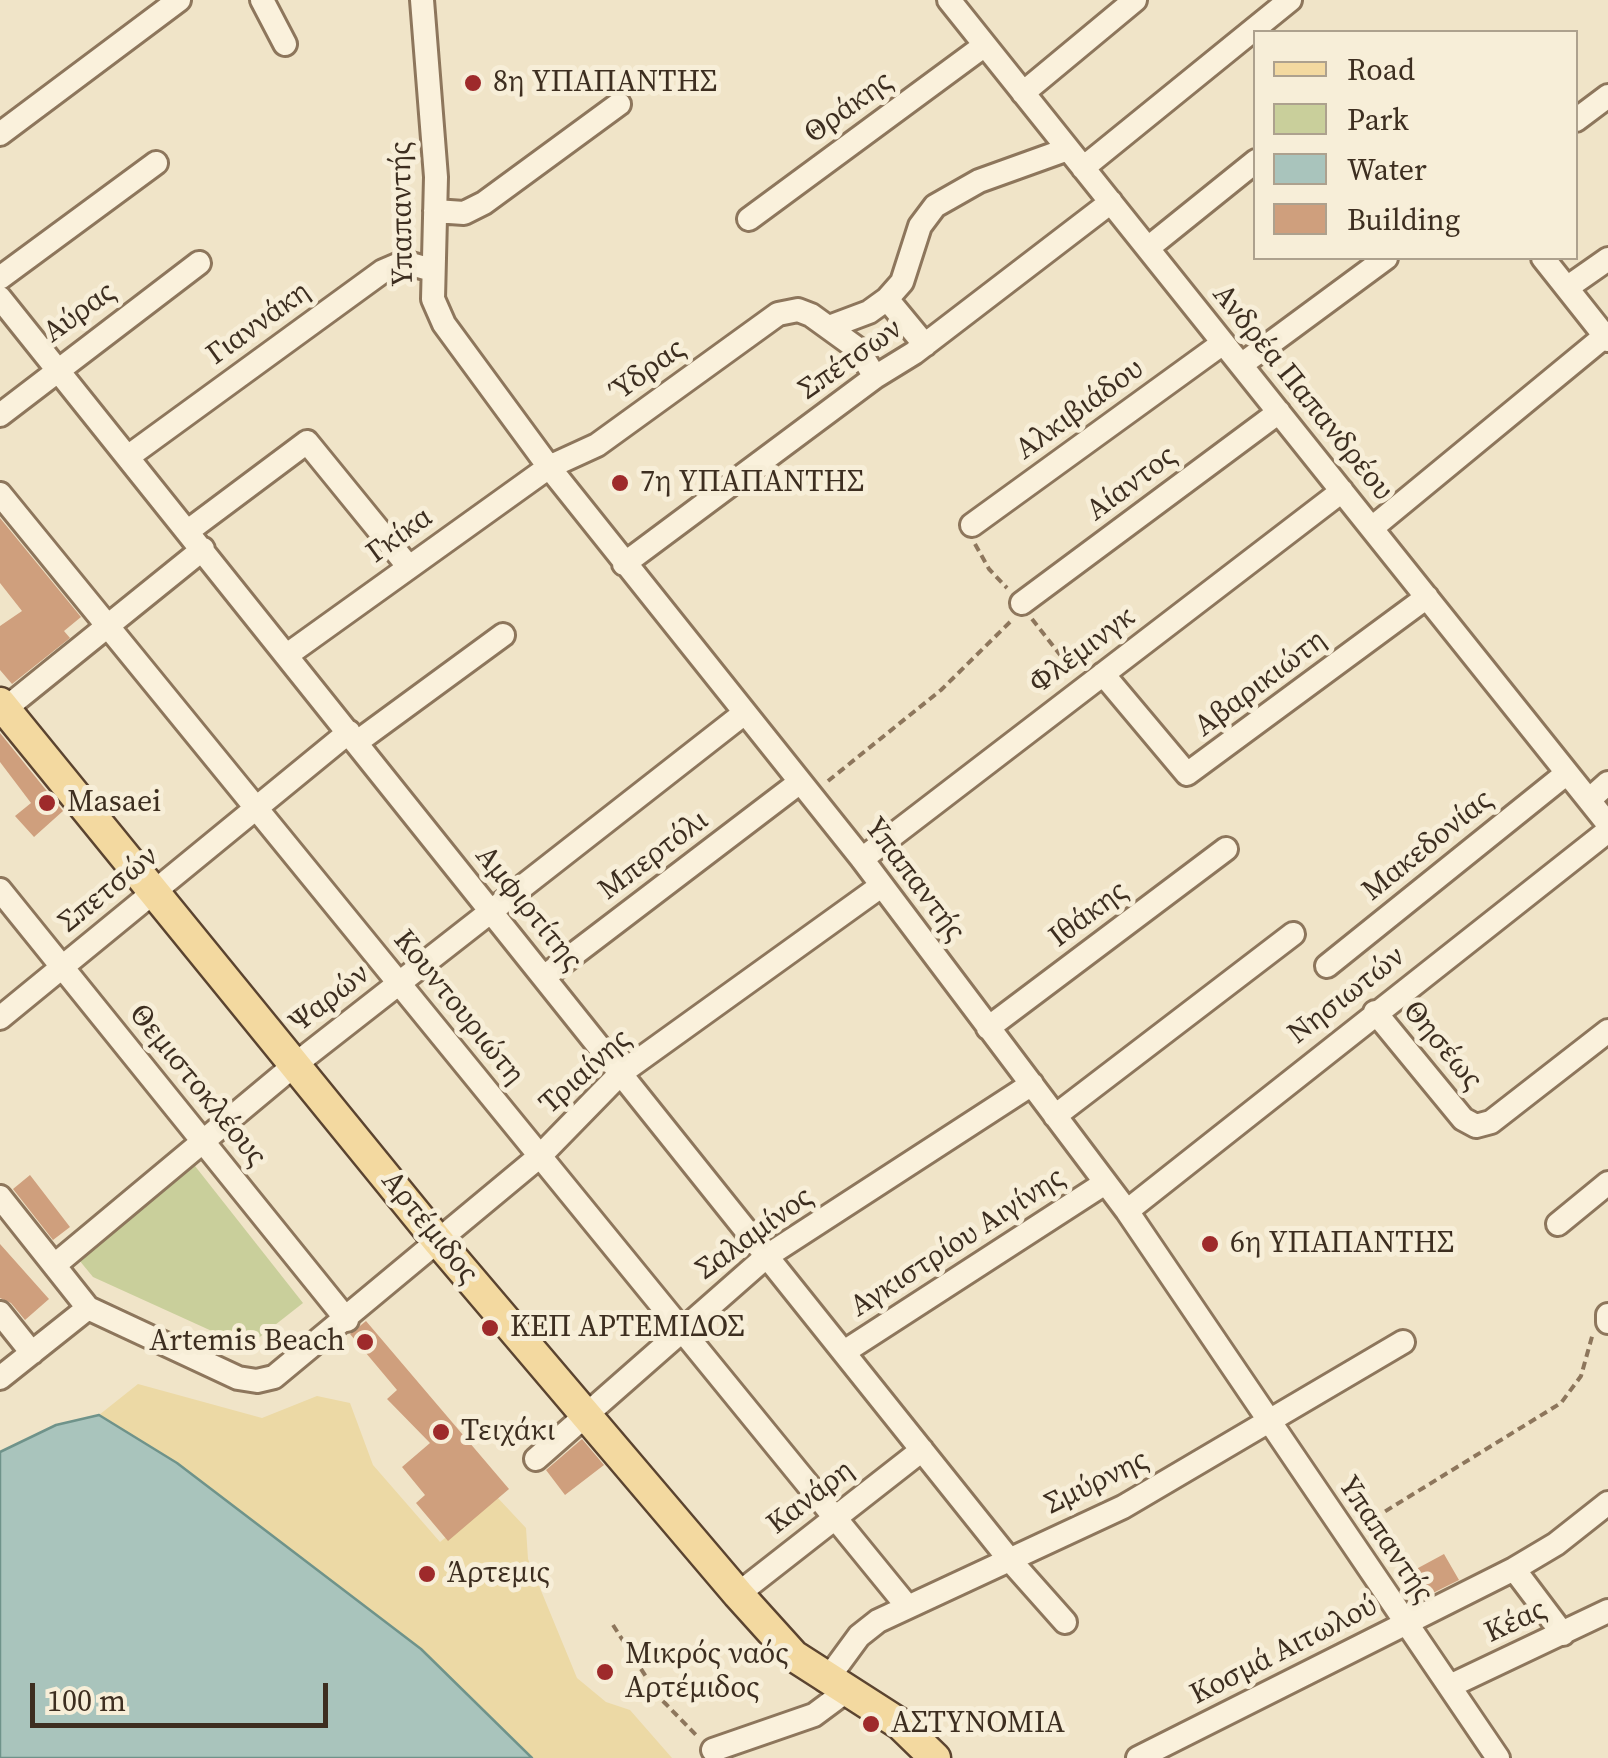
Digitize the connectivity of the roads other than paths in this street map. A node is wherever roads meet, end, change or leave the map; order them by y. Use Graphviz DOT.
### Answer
graph roads {
  1 [pos="179,0"];
  2 [pos="262,0"];
  3 [pos="422,0"];
  4 [pos="949,0"];
  5 [pos="1136,0"];
  6 [pos="1290,0"];
  7 [pos="1253,30"];
  8 [pos="1253,30"];
  9 [pos="286,44"];
  10 [pos="985,45"];
  11 [pos="1023,93"];
  12 [pos="1608,96"];
  13 [pos="620,104"];
  14 [pos="1578,118"];
  15 [pos="0,134"];
  16 [pos="1068,149"];
  17 [pos="156,162"];
  18 [pos="1253,162"];
  19 [pos="1084,168"];
  20 [pos="1111,202"];
  21 [pos="435,211"];
  22 [pos="748,219"];
  23 [pos="1148,248"];
  24 [pos="1608,259"];
  25 [pos="1383,260"];
  26 [pos="1545,260"];
  27 [pos="199,263"];
  28 [pos="432,270"];
  29 [pos="0,278"];
  30 [pos="1568,288"];
  31 [pos="0,298"];
  32 [pos="886,299"];
  33 [pos="829,327"];
  34 [pos="1606,338"];
  35 [pos="1224,343"];
  36 [pos="924,345"];
  37 [pos="1241,365"];
  38 [pos="58,367"];
  39 [pos="875,377"];
  40 [pos="1279,412"];
  41 [pos="0,415"];
  42 [pos="129,456"];
  43 [pos="548,467"];
  44 [pos="1342,491"];
  45 [pos="0,494"];
  46 [pos="972,524"];
  47 [pos="1372,528"];
  48 [pos="196,540"];
  49 [pos="624,564"];
  50 [pos="408,566"];
  51 [pos="1427,597"];
  52 [pos="1022,603"];
  53 [pos="108,626"];
  54 [pos="503,635"];
  55 [pos="287,655"];
  56 [pos="1102,674"];
  57 [pos="2,708"];
  58 [pos="742,714"];
  59 [pos="353,737"];
  60 [pos="1567,773"];
  61 [pos="1608,783"];
  62 [pos="807,790"];
  63 [pos="1588,800"];
  64 [pos="256,808"];
  65 [pos="1608,827"];
  66 [pos="1226,849"];
  67 [pos="862,859"];
  68 [pos="880,886"];
  69 [pos="0,890"];
  70 [pos="156,890"];
  71 [pos="490,910"];
  72 [pos="1294,934"];
  73 [pos="1327,966"];
  74 [pos="62,967"];
  75 [pos="544,977"];
  76 [pos="399,983"];
  77 [pos="1375,1012"];
  78 [pos="0,1018"];
  79 [pos="988,1028"];
  80 [pos="1608,1031"];
  81 [pos="297,1063"];
  82 [pos="622,1073"];
  83 [pos="1032,1084"];
  84 [pos="1055,1116"];
  85 [pos="203,1142"];
  86 [pos="540,1156"];
  87 [pos="1105,1183"];
  88 [pos="1608,1183"];
  89 [pos="0,1197"];
  90 [pos="1127,1212"];
  91 [pos="1558,1224"];
  92 [pos="438,1241"];
  93 [pos="767,1256"];
  94 [pos="56,1264"];
  95 [pos="88,1308"];
  96 [pos="0,1314"];
  97 [pos="346,1320"];
  98 [pos="680,1328"];
  99 [pos="1403,1342"];
  100 [pos="844,1352"];
  101 [pos="32,1353"];
  102 [pos="0,1378"];
  103 [pos="587,1418"];
  104 [pos="1270,1423"];
  105 [pos="922,1450"];
  106 [pos="536,1459"];
  107 [pos="1608,1503"];
  108 [pos="834,1517"];
  109 [pos="1008,1558"];
  110 [pos="1514,1569"];
  111 [pos="738,1594"];
  112 [pos="907,1606"];
  113 [pos="1608,1611"];
  114 [pos="1065,1622"];
  115 [pos="1406,1624"];
  116 [pos="1563,1634"];
  117 [pos="836,1686"];
  118 [pos="1450,1686"];
  119 [pos="714,1750"];
  120 [pos="935,1758"];
  121 [pos="1138,1758"];
  122 [pos="1498,1758"];
  1 -- 15 [label="street"];
  2 -- 9 [label="street"];
  3 -- 21 [label="street, Υπαπαντής"];
  4 -- 10 [label="street, Ανδρέα Παπανδρέου"];
  5 -- 11 [label="street"];
  6 -- 8 [label="street"];
  7 -- 19 [label="street"];
  10 -- 11 [label="street, Ανδρέα Παπανδρέου"];
  10 -- 22 [label="street, Θράκης"];
  11 -- 16 [label="street, Ανδρέα Παπανδρέου"];
  12 -- 14 [label="street"];
  13 -- 21 [label="street"];
  16 -- 19 [label="street, Ανδρέα Παπανδρέου"];
  16 -- 32 [label="street"];
  17 -- 29 [label="street"];
  18 -- 23 [label="street"];
  19 -- 20 [label="street, Ανδρέα Παπανδρέου"];
  20 -- 23 [label="street, Ανδρέα Παπανδρέου"];
  20 -- 36 [label="street, Σπέτσων"];
  21 -- 28 [label="street, Υπαπαντής"];
  23 -- 35 [label="street, Ανδρέα Παπανδρέου"];
  24 -- 30 [label="street"];
  25 -- 37 [label="street"];
  26 -- 30 [label="street"];
  27 -- 38 [label="street, Αύρας"];
  28 -- 42 [label="street, Γιαννάκη"];
  28 -- 43 [label="street, Υπαπαντής"];
  30 -- 34 [label="street"];
  31 -- 38 [label="street, Αμφιρτίτης"];
  32 -- 33 [label="street"];
  32 -- 36 [label="street"];
  33 -- 39 [label="street"];
  33 -- 43 [label="street, Ύδρας"];
  34 -- 47 [label="street"];
  35 -- 37 [label="street, Ανδρέα Παπανδρέου"];
  35 -- 46 [label="street, Αλκιβιάδου"];
  36 -- 39 [label="street, Σπέτσων"];
  37 -- 40 [label="street, Ανδρέα Παπανδρέου"];
  38 -- 41 [label="street, Αύρας"];
  38 -- 42 [label="street, Αμφιρτίτης"];
  39 -- 49 [label="street, Σπέτσων"];
  40 -- 44 [label="street, Ανδρέα Παπανδρέου"];
  40 -- 52 [label="street, Αίαντος"];
  42 -- 48 [label="street, Αμφιρτίτης"];
  43 -- 49 [label="street, Υπαπαντής"];
  43 -- 50 [label="street, Γκίκα"];
  44 -- 47 [label="street, Ανδρέα Παπανδρέου"];
  44 -- 56 [label="street, Φλέμινγκ"];
  45 -- 53 [label="street, Κουντουριώτη"];
  47 -- 51 [label="street, Ανδρέα Παπανδρέου"];
  48 -- 50 [label="street"];
  48 -- 53 [label="street"];
  48 -- 55 [label="street, Αμφιρτίτης"];
  49 -- 58 [label="street, Υπαπαντής"];
  50 -- 55 [label="street, Γκίκα"];
  51 -- 56 [label="street, Αβαρικιώτη"];
  51 -- 60 [label="street, Ανδρέα Παπανδρέου"];
  53 -- 57 [label="street"];
  53 -- 64 [label="street, Κουντουριώτη"];
  54 -- 59 [label="street, Σπετσών"];
  55 -- 59 [label="street, Αμφιρτίτης"];
  56 -- 67 [label="street, Φλέμινγκ"];
  57 -- 70 [label="main road, Αρτέμιδος"];
  58 -- 62 [label="street, Υπαπαντής"];
  58 -- 71 [label="street, Ψαρών"];
  59 -- 64 [label="street, Σπετσών"];
  59 -- 71 [label="street, Αμφιρτίτης"];
  60 -- 63 [label="street, Ανδρέα Παπανδρέου"];
  60 -- 73 [label="street, Μακεδονίας"];
  61 -- 63 [label="street"];
  62 -- 67 [label="street, Υπαπαντής"];
  62 -- 75 [label="street, Μπερτόλι"];
  63 -- 65 [label="street, Ανδρέα Παπανδρέου"];
  64 -- 70 [label="street, Σπετσών"];
  64 -- 76 [label="street, Κουντουριώτη"];
  65 -- 77 [label="street, Νησιωτών"];
  66 -- 79 [label="street, Ιθάκης"];
  67 -- 68 [label="street, Υπαπαντής"];
  68 -- 79 [label="street, Υπαπαντής"];
  68 -- 82 [label="street, Τριαίνης"];
  69 -- 74 [label="street, Θεμιστοκλέους"];
  70 -- 74 [label="street, Σπετσών"];
  70 -- 81 [label="main road, Αρτέμιδος"];
  71 -- 75 [label="street, Αμφιρτίτης"];
  71 -- 76 [label="street, Ψαρών"];
  72 -- 84 [label="street"];
  74 -- 78 [label="street, Σπετσών"];
  74 -- 85 [label="street, Θεμιστοκλέους"];
  75 -- 82 [label="street, Αμφιρτίτης"];
  76 -- 81 [label="street, Ψαρών"];
  76 -- 86 [label="street, Κουντουριώτη"];
  77 -- 80 [label="street, Θησέως"];
  77 -- 90 [label="street, Νησιωτών"];
  79 -- 83 [label="street, Υπαπαντής"];
  81 -- 85 [label="street, Ψαρών"];
  81 -- 92 [label="main road, Αρτέμιδος"];
  82 -- 86 [label="street, Τριαίνης"];
  82 -- 93 [label="street, Αμφιρτίτης"];
  83 -- 84 [label="street, Υπαπαντής"];
  83 -- 93 [label="street, Σαλαμίνος"];
  84 -- 87 [label="street, Υπαπαντής"];
  85 -- 94 [label="street, Ψαρών"];
  85 -- 97 [label="street, Θεμιστοκλέους"];
  86 -- 92 [label="street, Τριαίνης"];
  86 -- 98 [label="street, Κουντουριώτη"];
  87 -- 90 [label="street, Υπαπαντής"];
  87 -- 100 [label="street, Αγκιστρίου Αιγίνης"];
  88 -- 91 [label="street"];
  89 -- 94 [label="street"];
  90 -- 104 [label="street, Υπαπαντής"];
  92 -- 97 [label="street, Τριαίνης"];
  92 -- 103 [label="main road, Αρτέμιδος"];
  93 -- 98 [label="street, Σαλαμίνος"];
  93 -- 100 [label="street, Αμφιρτίτης"];
  94 -- 95 [label="street"];
  95 -- 97 [label="street, Τριαίνης"];
  95 -- 101 [label="street"];
  96 -- 101 [label="street"];
  98 -- 103 [label="street, Σαλαμίνος"];
  98 -- 108 [label="street, Κουντουριώτη"];
  99 -- 104 [label="street, Σμύρνης"];
  100 -- 105 [label="street, Αμφιρτίτης"];
  101 -- 102 [label="street"];
  103 -- 106 [label="street, Σαλαμίνος"];
  103 -- 111 [label="main road, Αρτέμιδος"];
  104 -- 109 [label="street, Σμύρνης"];
  104 -- 115 [label="street, Υπαπαντής"];
  105 -- 108 [label="street, Κανάρη"];
  105 -- 109 [label="street, Αμφιρτίτης"];
  107 -- 110 [label="street, Κοσμά Αιτωλού"];
  108 -- 111 [label="street, Κανάρη"];
  108 -- 112 [label="street, Κουντουριώτη"];
  109 -- 112 [label="street, Σμύρνης"];
  109 -- 114 [label="street, Αμφιρτίτης"];
  110 -- 115 [label="street, Κοσμά Αιτωλού"];
  110 -- 116 [label="street"];
  111 -- 117 [label="main road, Αρτέμιδος"];
  112 -- 117 [label="street, Σμύρνης"];
  113 -- 116 [label="street, Κέας"];
  115 -- 118 [label="street, Υπαπαντής"];
  115 -- 121 [label="street, Κοσμά Αιτωλού"];
  116 -- 118 [label="street, Κέας"];
  117 -- 119 [label="street"];
  117 -- 120 [label="main road, Αρτέμιδος"];
  118 -- 122 [label="street, Υπαπαντής"];
}
